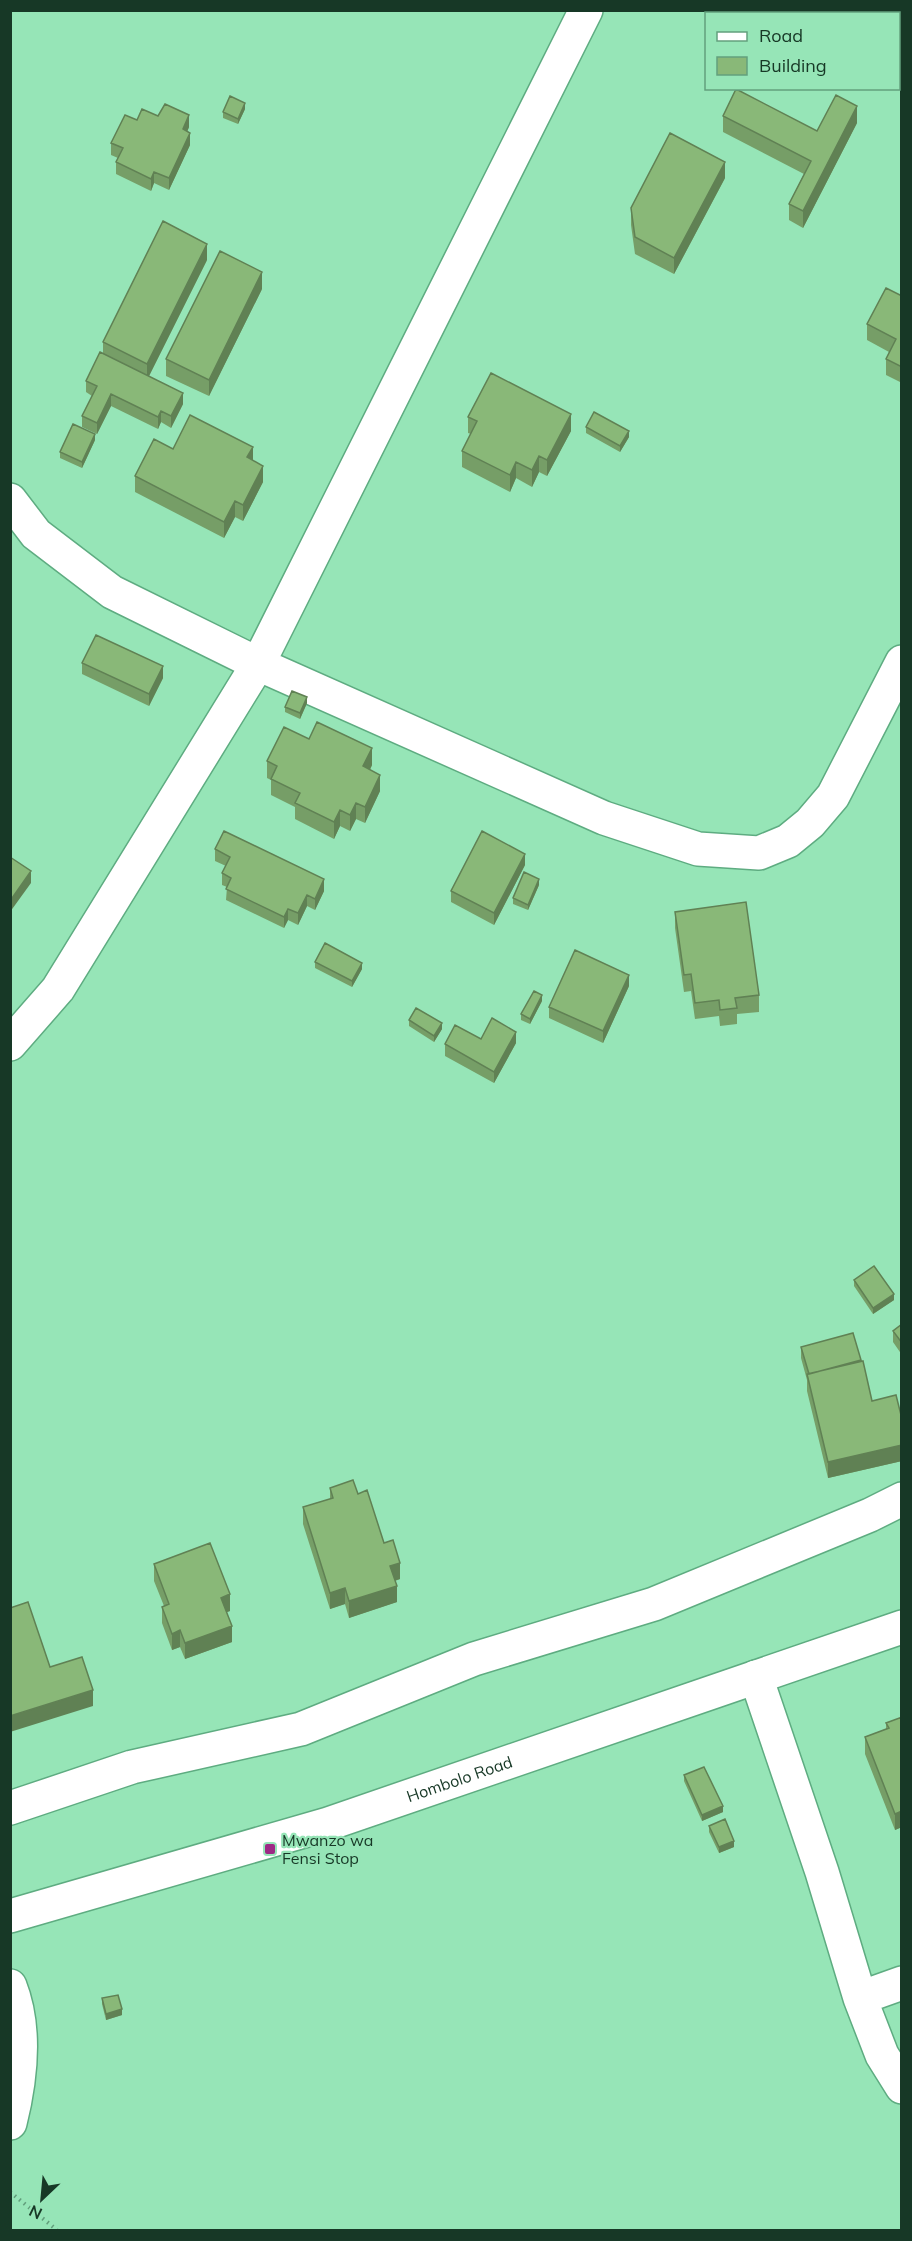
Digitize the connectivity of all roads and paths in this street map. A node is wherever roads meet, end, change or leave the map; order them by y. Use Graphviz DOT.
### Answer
graph roads {
  1 [pos="586,10"];
  2 [pos="10,500"];
  3 [pos="902,662"];
  4 [pos="258,664"];
  5 [pos="10,1044"];
  6 [pos="902,1499"];
  7 [pos="902,1627"];
  8 [pos="756,1677"];
  9 [pos="10,1808"];
  10 [pos="10,1916"];
  11 [pos="902,1983"];
  12 [pos="10,1986"];
  13 [pos="860,1998"];
  14 [pos="902,2087"];
  15 [pos="10,2123"];
  16 [pos="10,2192"];
  17 [pos="57,2230"];
  1 -- 4 [label="street"];
  2 -- 4 [label="street"];
  3 -- 4 [label="street"];
  4 -- 5 [label="street"];
  6 -- 9 [label="street"];
  7 -- 8 [label="street, Hombolo Road"];
  8 -- 10 [label="street, Hombolo Road"];
  8 -- 13 [label="street"];
  11 -- 13 [label="street"];
  12 -- 15 [label="street"];
  13 -- 14 [label="street"];
  16 -- 17 [label="path"];
}
